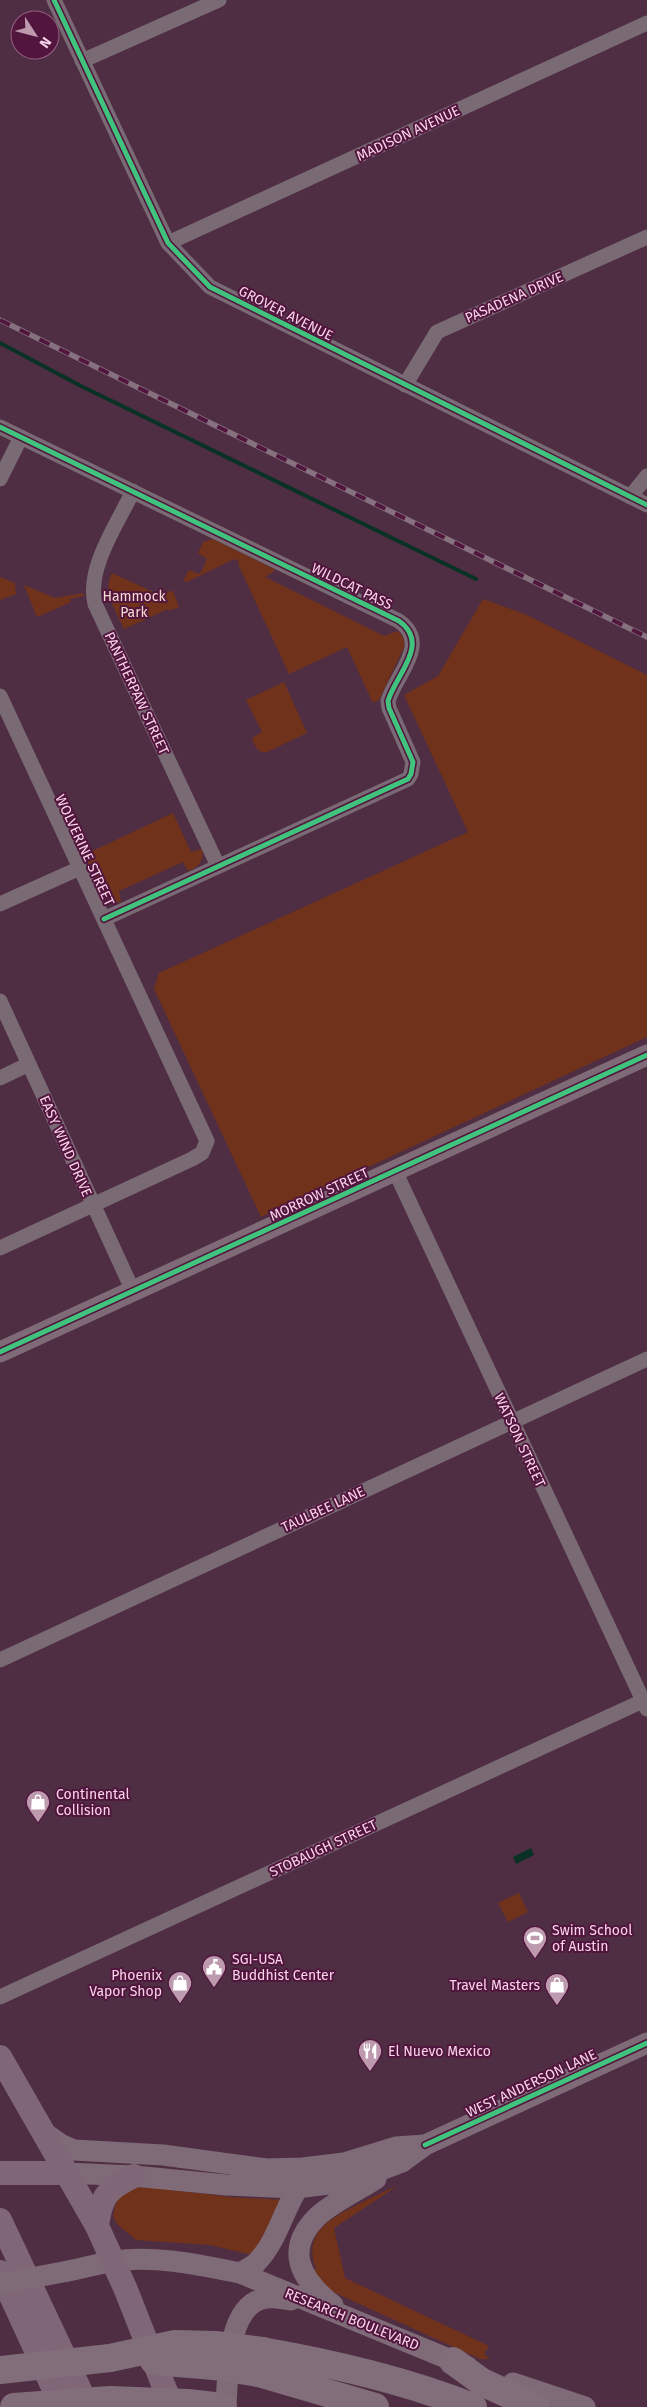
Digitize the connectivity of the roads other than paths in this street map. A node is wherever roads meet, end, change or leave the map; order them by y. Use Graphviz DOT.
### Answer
graph roads {
  1 [pos="54,0"];
  2 [pos="219,0"];
  3 [pos="647,24"];
  4 [pos="82,61"];
  5 [pos="647,237"];
  6 [pos="168,243"];
  7 [pos="405,385"];
  8 [pos="0,427"];
  9 [pos="21,437"];
  10 [pos="647,476"];
  11 [pos="0,479"];
  12 [pos="133,491"];
  13 [pos="630,497"];
  14 [pos="647,505"];
  15 [pos="0,696"];
  16 [pos="218,866"];
  17 [pos="80,868"];
  18 [pos="0,904"];
  19 [pos="104,919"];
  20 [pos="0,1001"];
  21 [pos="647,1055"];
  22 [pos="29,1064"];
  23 [pos="0,1078"];
  24 [pos="395,1171"];
  25 [pos="93,1205"];
  26 [pos="0,1248"];
  27 [pos="133,1291"];
  28 [pos="0,1352"];
  29 [pos="647,1359"];
  30 [pos="512,1422"];
  31 [pos="0,1660"];
  32 [pos="646,1703"];
  33 [pos="0,1997"];
  34 [pos="647,2043"];
  35 [pos="0,2056"];
  36 [pos="41,2131"];
  37 [pos="425,2145"];
  38 [pos="402,2162"];
  39 [pos="324,2166"];
  40 [pos="0,2173"];
  41 [pos="28,2173"];
  42 [pos="66,2173"];
  43 [pos="134,2176"];
  44 [pos="296,2188"];
  45 [pos="0,2220"];
  46 [pos="97,2226"];
  47 [pos="114,2261"];
  48 [pos="0,2272"];
  49 [pos="240,2273"];
  50 [pos="0,2284"];
  51 [pos="311,2302"];
  52 [pos="349,2318"];
  53 [pos="453,2361"];
  54 [pos="261,2362"];
  55 [pos="0,2370"];
  56 [pos="99,2404"];
  57 [pos="14,2407"];
  58 [pos="62,2407"];
  59 [pos="137,2407"];
  60 [pos="172,2407"];
  61 [pos="224,2407"];
  62 [pos="375,2407"];
  63 [pos="473,2407"];
  64 [pos="536,2407"];
  65 [pos="584,2407"];
  1 -- 4 [label="street, GROVER AVENUE"];
  2 -- 4 [label="street"];
  3 -- 6 [label="street, MADISON AVENUE"];
  4 -- 6 [label="street, GROVER AVENUE"];
  5 -- 7 [label="street, PASADENA DRIVE"];
  6 -- 7 [label="street, GROVER AVENUE"];
  7 -- 13 [label="street, GROVER AVENUE"];
  8 -- 9 [label="street, WILDCAT PASS"];
  9 -- 11 [label="street"];
  9 -- 12 [label="street, WILDCAT PASS"];
  10 -- 13 [label="street"];
  12 -- 16 [label="street, PANTHERPAW STREET"];
  12 -- 16 [label="street, WILDCAT PASS"];
  13 -- 14 [label="street, GROVER AVENUE"];
  15 -- 17 [label="street, WOLVERINE STREET"];
  16 -- 19 [label="street, WILDCAT PASS"];
  17 -- 18 [label="street"];
  17 -- 19 [label="street, WOLVERINE STREET"];
  19 -- 25 [label="street, WOLVERINE STREET"];
  20 -- 22 [label="street, EASY WIND DRIVE"];
  21 -- 24 [label="main road, MORROW STREET"];
  22 -- 23 [label="street"];
  22 -- 25 [label="street, EASY WIND DRIVE"];
  24 -- 27 [label="main road, MORROW STREET"];
  24 -- 30 [label="street, WATSON STREET"];
  25 -- 26 [label="street"];
  25 -- 27 [label="street, EASY WIND DRIVE"];
  27 -- 28 [label="main road, MORROW STREET"];
  29 -- 30 [label="street, TAULBEE LANE"];
  30 -- 31 [label="street, TAULBEE LANE"];
  30 -- 32 [label="street, WATSON STREET"];
  32 -- 33 [label="street, STOBAUGH STREET"];
  34 -- 37 [label="main road, WEST ANDERSON LANE"];
  35 -- 36 [label="main road"];
  36 -- 39 [label="main road, WEST ANDERSON LANE"];
  36 -- 41 [label="main road"];
  36 -- 42 [label="main road"];
  37 -- 38 [label="main road, WEST ANDERSON LANE"];
  37 -- 39 [label="main road, WEST ANDERSON LANE"];
  38 -- 44 [label="main road, WEST ANDERSON LANE"];
  38 -- 52 [label="main road"];
  39 -- 44 [label="main road"];
  40 -- 41 [label="main road"];
  41 -- 42 [label="main road"];
  42 -- 43 [label="main road, WEST ANDERSON LANE"];
  42 -- 46 [label="main road"];
  43 -- 44 [label="main road, WEST ANDERSON LANE"];
  43 -- 46 [label="main road"];
  44 -- 49 [label="main road"];
  45 -- 56 [label="main road"];
  46 -- 47 [label="main road"];
  47 -- 49 [label="main road, RESEARCH BOULEVARD"];
  47 -- 50 [label="main road, bridge"];
  47 -- 60 [label="main road"];
  48 -- 58 [label="main road"];
  49 -- 51 [label="main road, RESEARCH BOULEVARD"];
  51 -- 52 [label="main road, RESEARCH BOULEVARD"];
  51 -- 61 [label="main road"];
  52 -- 53 [label="main road, RESEARCH BOULEVARD"];
  53 -- 64 [label="highway"];
  53 -- 65 [label="main road, RESEARCH BOULEVARD"];
  54 -- 55 [label="highway, bridge"];
  54 -- 62 [label="highway"];
  54 -- 63 [label="highway"];
  56 -- 57 [label="highway, bridge"];
  56 -- 59 [label="highway, bridge"];
  56 -- 61 [label="highway, bridge"];
}
